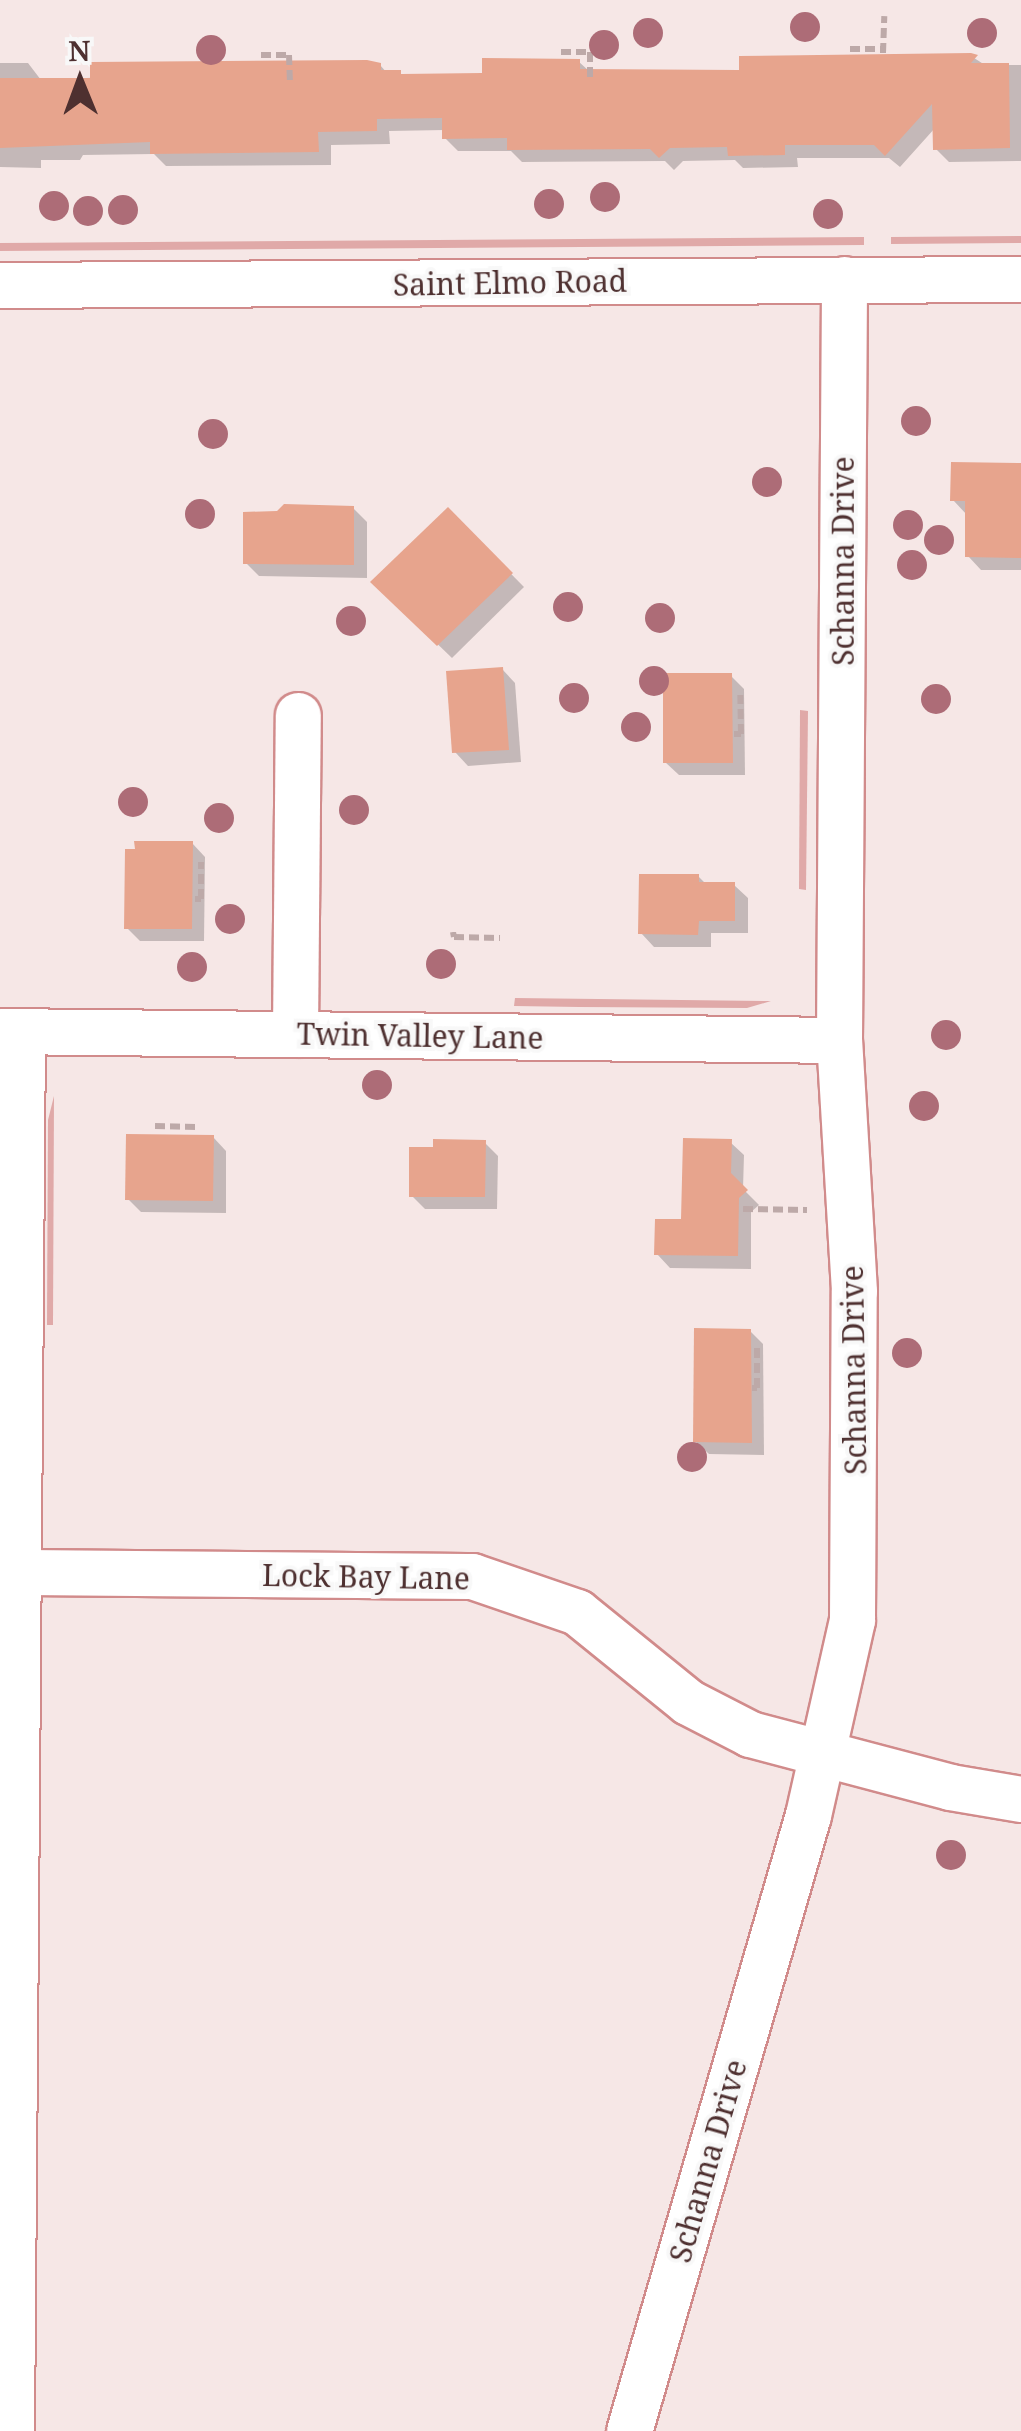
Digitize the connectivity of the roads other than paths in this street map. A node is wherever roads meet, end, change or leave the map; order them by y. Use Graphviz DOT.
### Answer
graph roads {
  1 [pos="844,279"];
  2 [pos="1021,279"];
  3 [pos="0,285"];
  4 [pos="298,715"];
  5 [pos="11,1031"];
  6 [pos="294,1034"];
  7 [pos="839,1040"];
  8 [pos="19,1572"];
  9 [pos="822,1754"];
  10 [pos="1021,1799"];
  11 [pos="11,2431"];
  12 [pos="630,2431"];
  1 -- 2 [label="street, Saint Elmo Road"];
  1 -- 3 [label="street, Saint Elmo Road"];
  1 -- 7 [label="street, Schanna Drive"];
  4 -- 6 [label="street"];
  5 -- 6 [label="street, Twin Valley Lane"];
  5 -- 8 [label="street"];
  6 -- 7 [label="street, Twin Valley Lane"];
  7 -- 9 [label="street, Schanna Drive"];
  8 -- 9 [label="street, Lock Bay Lane"];
  8 -- 11 [label="street"];
  9 -- 10 [label="street, Lock Bay Lane"];
  9 -- 12 [label="street, Schanna Drive"];
}
